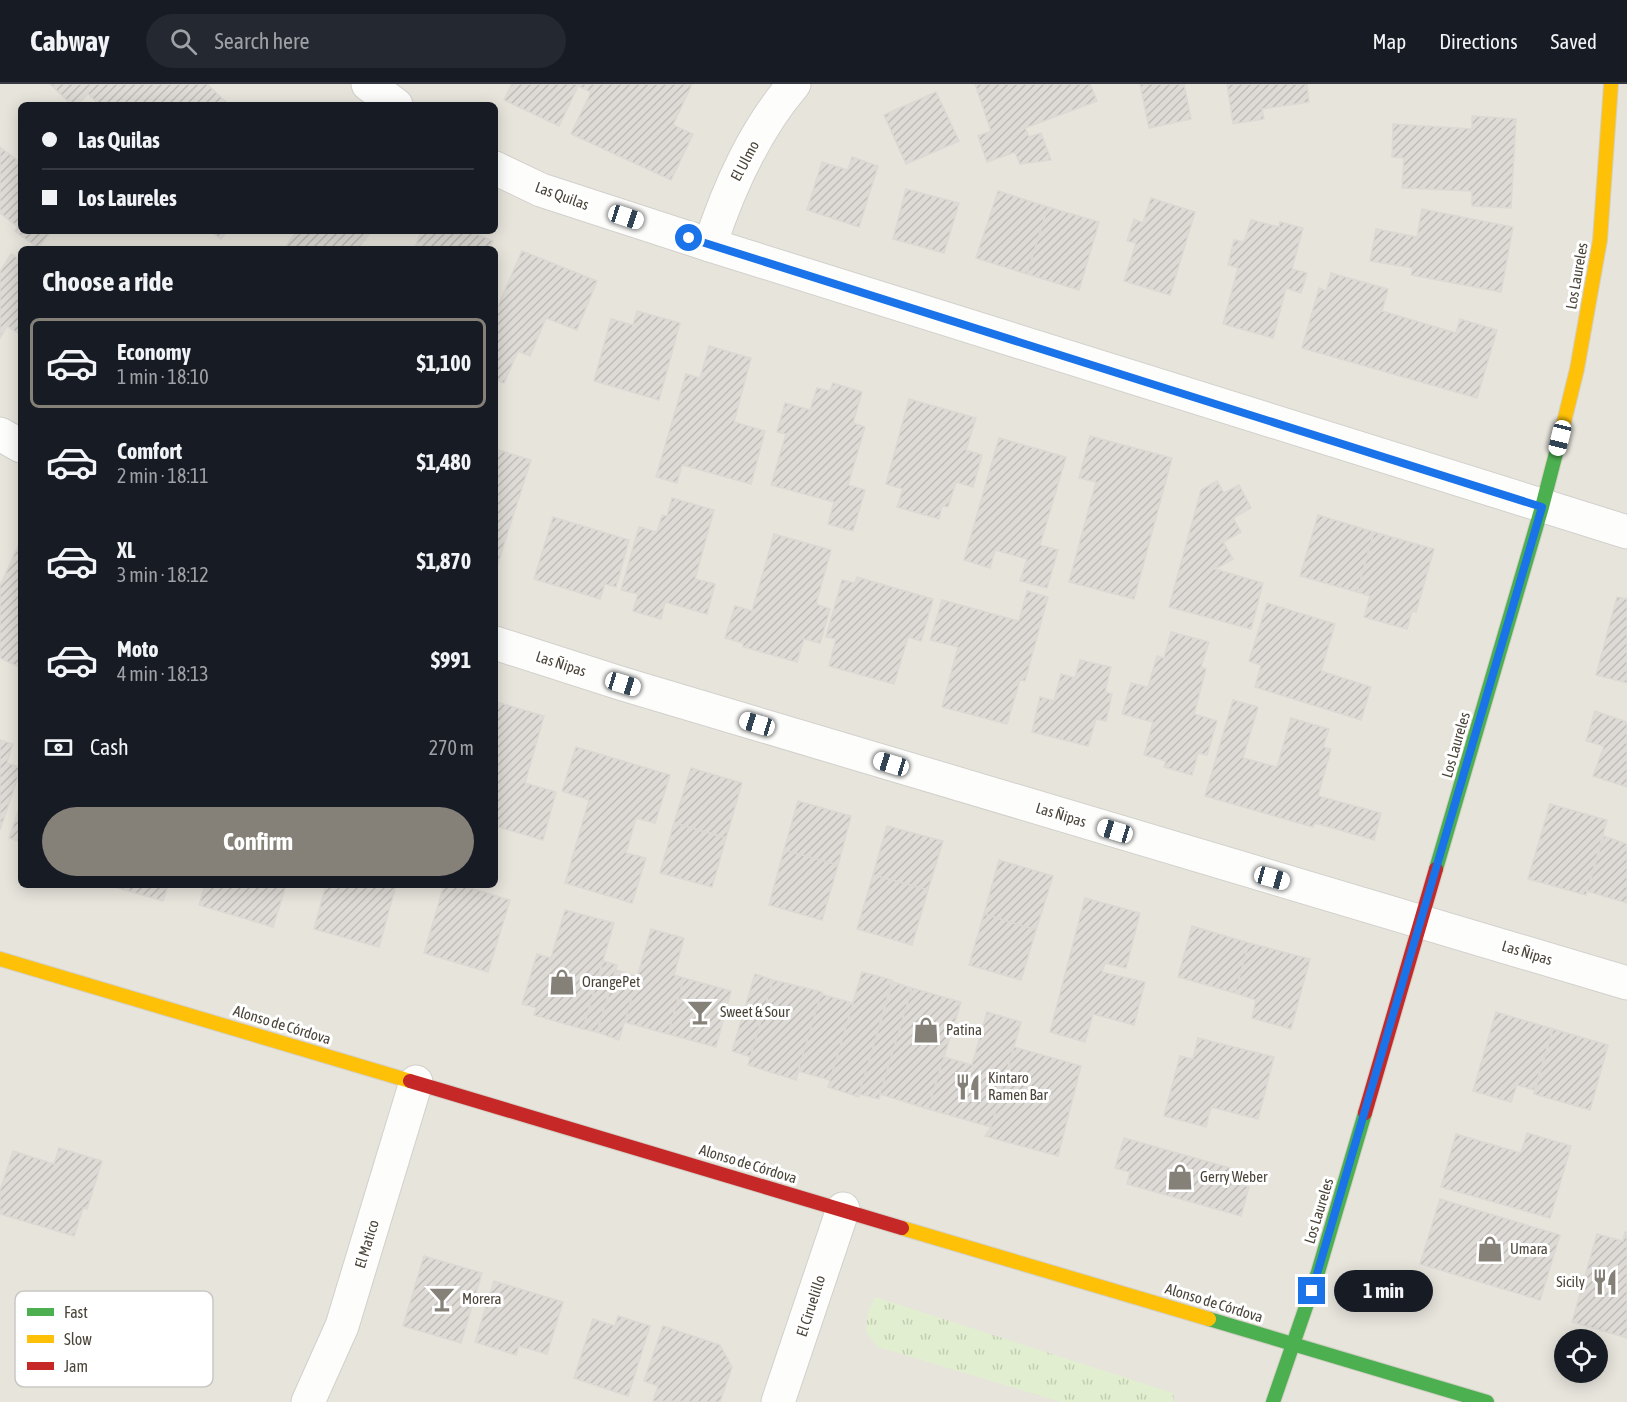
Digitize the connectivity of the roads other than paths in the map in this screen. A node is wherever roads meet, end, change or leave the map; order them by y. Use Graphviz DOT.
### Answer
graph roads {
  1 [pos="368,84"];
  2 [pos="794,84"];
  3 [pos="1611,84"];
  4 [pos="392,102"];
  5 [pos="498,169"];
  6 [pos="710,245"];
  7 [pos="0,434"];
  8 [pos="18,444"];
  9 [pos="1542,507"];
  10 [pos="1627,532"];
  11 [pos="498,644"];
  12 [pos="1422,920"];
  13 [pos="0,959"];
  14 [pos="1627,984"];
  15 [pos="416,1082"];
  16 [pos="843,1209"];
  17 [pos="1294,1344"];
  18 [pos="308,1402"];
  19 [pos="778,1402"];
  20 [pos="1273,1402"];
  21 [pos="1487,1402"];
  1 -- 4 [label="street"];
  2 -- 6 [label="street, El Ulmo"];
  3 -- 9 [label="main road, Los Laureles"];
  5 -- 6 [label="street, Las Quilas"];
  6 -- 9 [label="street, Las Quilas"];
  7 -- 8 [label="street"];
  9 -- 10 [label="street, Las Quilas"];
  9 -- 12 [label="main road, Los Laureles"];
  11 -- 12 [label="street, Las Ñipas"];
  12 -- 14 [label="street, Las Ñipas"];
  12 -- 17 [label="main road, Los Laureles"];
  13 -- 15 [label="main road, Alonso de Córdova"];
  15 -- 16 [label="main road, Alonso de Córdova"];
  15 -- 18 [label="street, El Matico"];
  16 -- 17 [label="main road, Alonso de Córdova"];
  16 -- 19 [label="street, El Ciruelillo"];
  17 -- 20 [label="main road, Los Laureles"];
  17 -- 21 [label="main road, Alonso de Córdova"];
}
